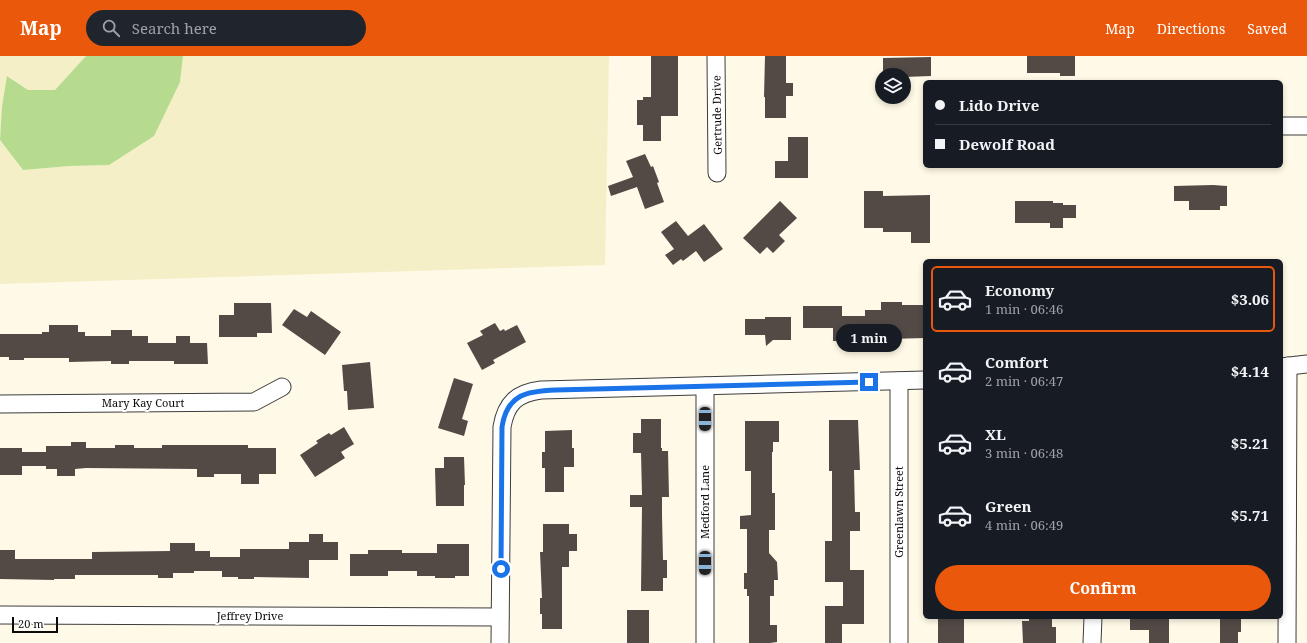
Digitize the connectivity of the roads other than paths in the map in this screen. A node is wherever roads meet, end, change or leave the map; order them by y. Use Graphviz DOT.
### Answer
graph roads {
  1 [pos="716,56"];
  2 [pos="1283,126"];
  3 [pos="1307,126"];
  4 [pos="717,173"];
  5 [pos="1307,364"];
  6 [pos="1285,366"];
  7 [pos="923,380"];
  8 [pos="899,381"];
  9 [pos="705,386"];
  10 [pos="282,387"];
  11 [pos="0,404"];
  12 [pos="0,616"];
  13 [pos="500,617"];
  14 [pos="1092,619"];
  15 [pos="500,643"];
  16 [pos="705,643"];
  17 [pos="899,643"];
  18 [pos="1092,643"];
  19 [pos="1287,643"];
  1 -- 4 [label="street, Gertrude Drive"];
  2 -- 3 [label="street"];
  5 -- 6 [label="street"];
  6 -- 19 [label="street"];
  7 -- 8 [label="street"];
  8 -- 9 [label="street"];
  8 -- 17 [label="street, Greenlawn Street"];
  9 -- 13 [label="street"];
  9 -- 16 [label="street, Medford Lane"];
  10 -- 11 [label="street, Mary Kay Court"];
  12 -- 13 [label="street, Jeffrey Drive"];
  13 -- 15 [label="street"];
  14 -- 18 [label="street"];
}
